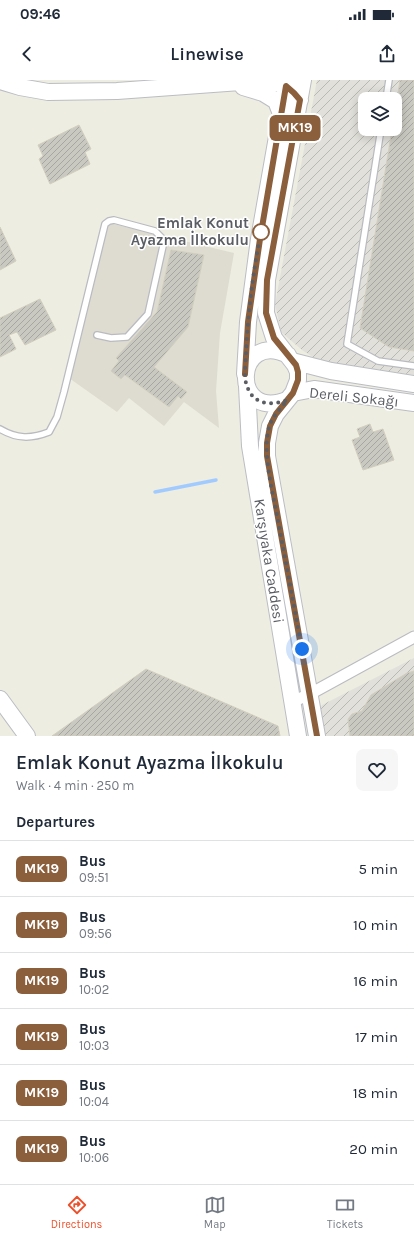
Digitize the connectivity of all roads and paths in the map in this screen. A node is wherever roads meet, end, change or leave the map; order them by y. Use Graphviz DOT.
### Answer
graph roads {
  1 [pos="0,80"];
  2 [pos="303,80"];
  3 [pos="389,80"];
  4 [pos="287,83"];
  5 [pos="228,84"];
  6 [pos="387,92"];
  7 [pos="300,100"];
  8 [pos="281,114"];
  9 [pos="380,136"];
  10 [pos="97,335"];
  11 [pos="290,358"];
  12 [pos="414,366"];
  13 [pos="246,380"];
  14 [pos="414,384"];
  15 [pos="290,396"];
  16 [pos="414,404"];
  17 [pos="0,429"];
  18 [pos="414,637"];
  19 [pos="310,694"];
  20 [pos="0,699"];
  21 [pos="292,702"];
  22 [pos="27,736"];
  23 [pos="298,736"];
  24 [pos="317,736"];
  1 -- 5 [label="main road"];
  2 -- 7 [label="main road"];
  3 -- 6 [label="lane"];
  4 -- 5 [label="main road"];
  4 -- 7 [label="main road"];
  4 -- 8 [label="main road, Karşıyaka Caddesi"];
  5 -- 8 [label="main road"];
  7 -- 11 [label="main road"];
  8 -- 13 [label="main road, Karşıyaka Caddesi"];
  9 -- 12 [label="lane"];
  10 -- 17 [label="lane"];
  11 -- 13 [label="main road"];
  11 -- 14 [label="main road"];
  11 -- 15 [label="main road"];
  13 -- 15 [label="main road"];
  13 -- 21 [label="main road, Karşıyaka Caddesi"];
  15 -- 16 [label="main road, Dereli Sokağı"];
  15 -- 19 [label="main road, Karşıyaka Caddesi"];
  18 -- 19 [label="street"];
  19 -- 21 [label="street"];
  19 -- 24 [label="main road, Karşıyaka Caddesi"];
  20 -- 22 [label="main road"];
  21 -- 23 [label="main road, Karşıyaka Caddesi"];
}
